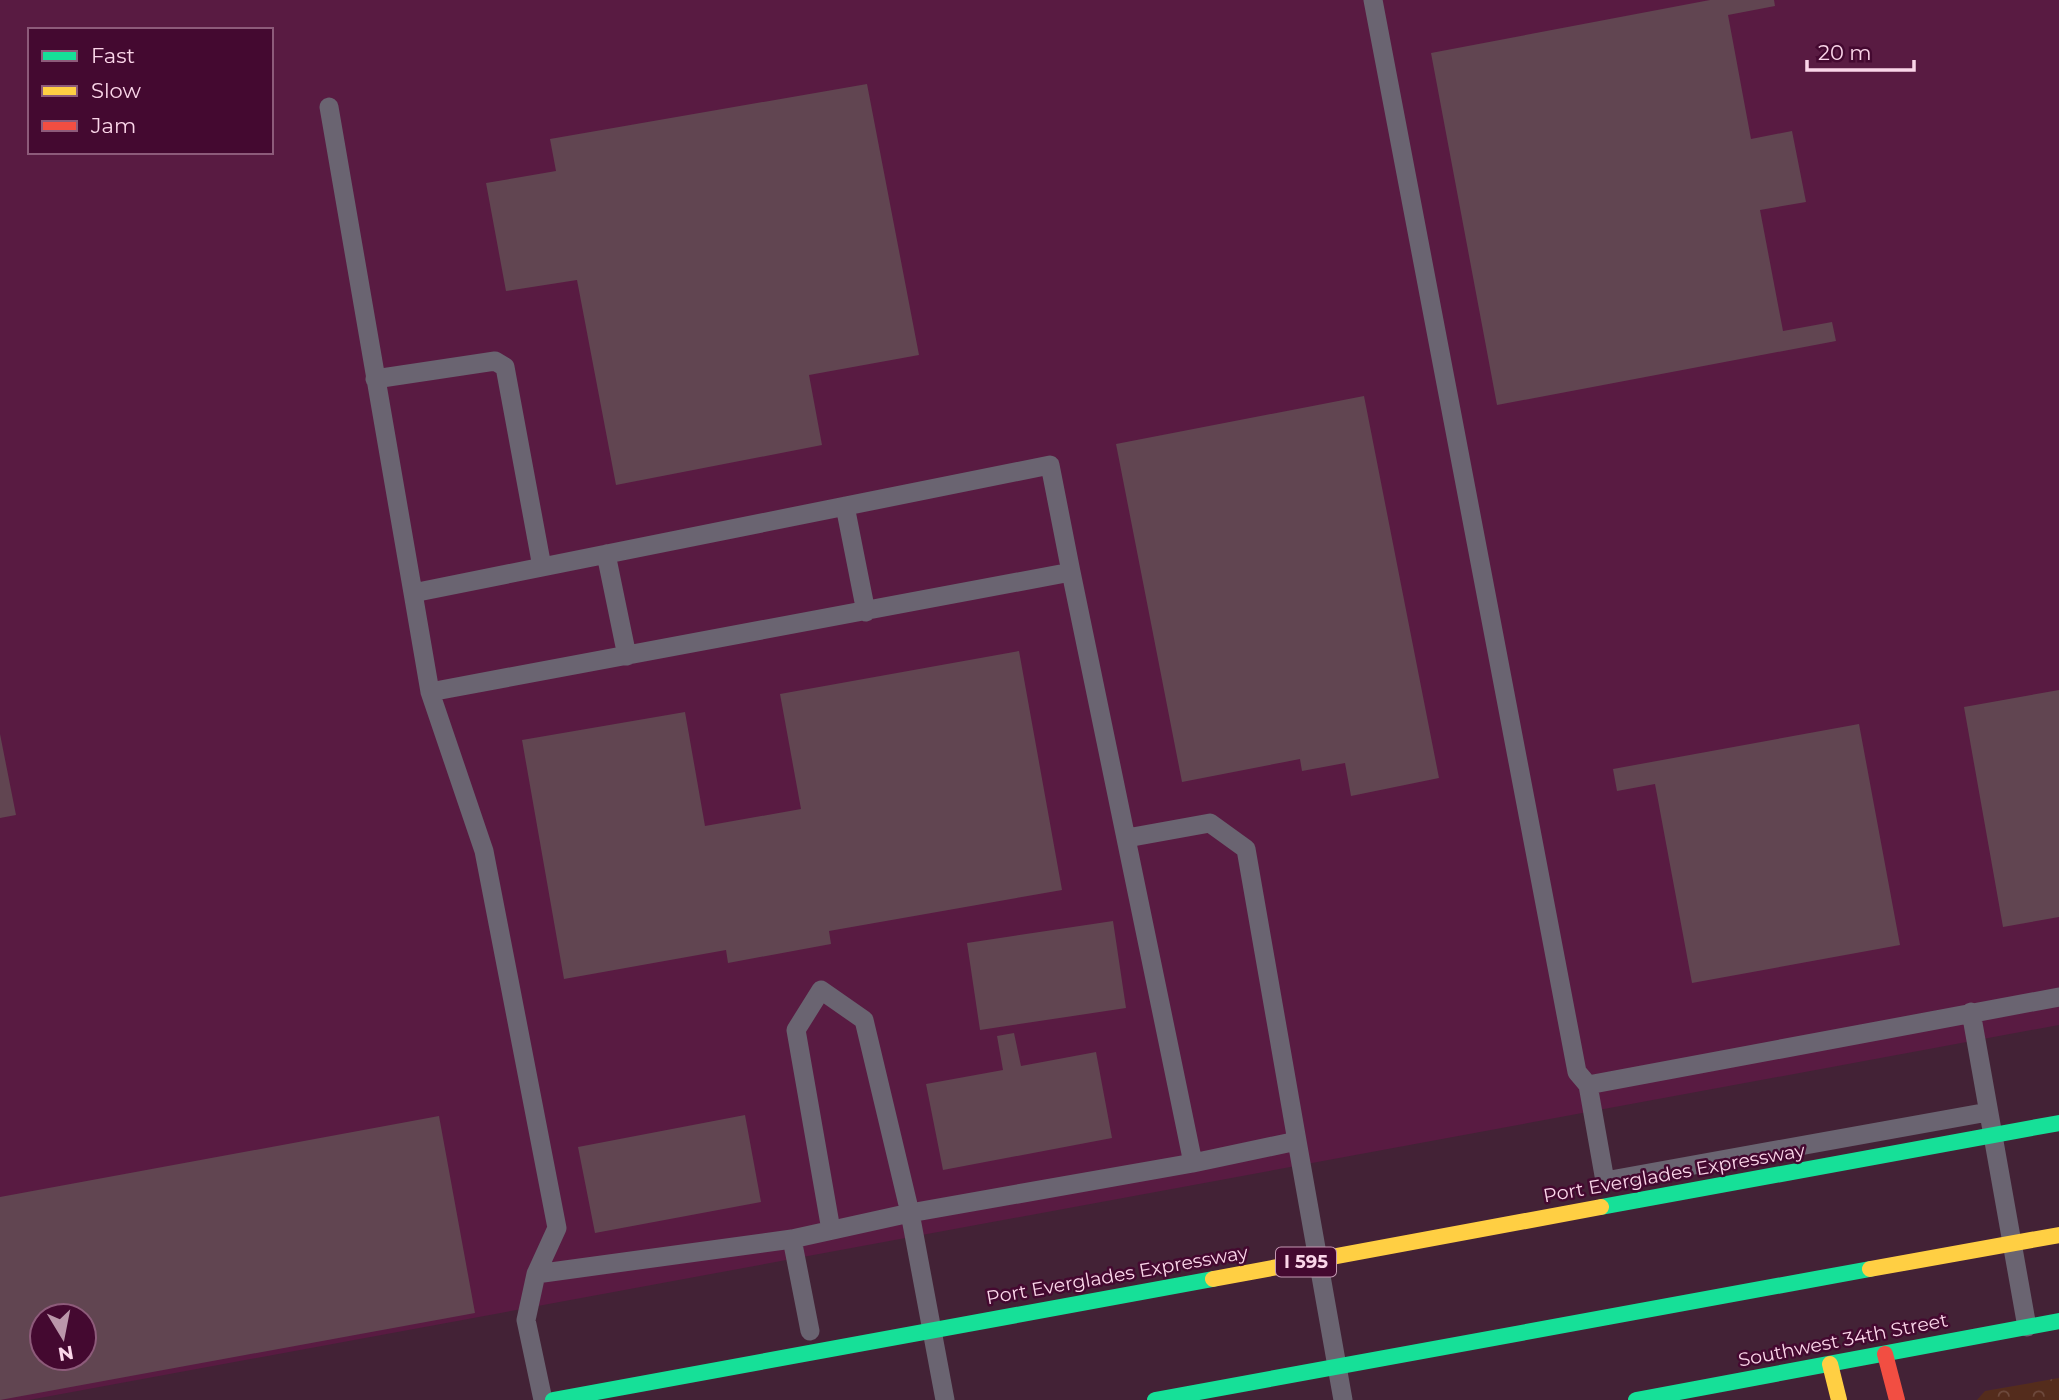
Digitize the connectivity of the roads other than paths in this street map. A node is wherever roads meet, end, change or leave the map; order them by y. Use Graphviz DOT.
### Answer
graph roads {
  1 [pos="1373,0"];
  2 [pos="329,107"];
  3 [pos="375,379"];
  4 [pos="845,506"];
  5 [pos="606,554"];
  6 [pos="542,567"];
  7 [pos="1071,572"];
  8 [pos="413,593"];
  9 [pos="866,612"];
  10 [pos="627,656"];
  11 [pos="430,692"];
  12 [pos="1127,838"];
  13 [pos="2059,997"];
  14 [pos="1971,1012"];
  15 [pos="1588,1085"];
  16 [pos="1988,1112"];
  17 [pos="2059,1123"];
  18 [pos="1297,1141"];
  19 [pos="1192,1163"];
  20 [pos="910,1213"];
  21 [pos="831,1230"];
  22 [pos="2059,1235"];
  23 [pos="792,1239"];
  24 [pos="536,1274"];
  25 [pos="2059,1321"];
  26 [pos="2027,1327"];
  27 [pos="810,1331"];
  28 [pos="1885,1354"];
  29 [pos="1830,1364"];
  30 [pos="544,1400"];
  31 [pos="553,1400"];
  32 [pos="945,1400"];
  33 [pos="1155,1400"];
  34 [pos="1343,1400"];
  35 [pos="1636,1400"];
  36 [pos="1839,1400"];
  37 [pos="1897,1400"];
  1 -- 15 [label="lane"];
  2 -- 3 [label="lane"];
  3 -- 6 [label="lane"];
  3 -- 8 [label="lane"];
  4 -- 5 [label="lane"];
  4 -- 7 [label="lane"];
  4 -- 9 [label="lane"];
  5 -- 6 [label="lane"];
  5 -- 10 [label="lane"];
  6 -- 8 [label="lane"];
  7 -- 9 [label="lane"];
  7 -- 12 [label="lane"];
  8 -- 11 [label="lane"];
  9 -- 10 [label="lane"];
  10 -- 11 [label="lane"];
  11 -- 24 [label="lane"];
  12 -- 18 [label="lane"];
  12 -- 19 [label="lane"];
  13 -- 14 [label="lane"];
  14 -- 15 [label="lane"];
  14 -- 16 [label="lane"];
  15 -- 16 [label="lane"];
  16 -- 26 [label="lane"];
  17 -- 31 [label="main road, Port Everglades Expressway / I 595, bridge"];
  18 -- 19 [label="lane"];
  18 -- 34 [label="lane"];
  19 -- 20 [label="lane"];
  20 -- 21 [label="lane"];
  20 -- 21 [label="lane"];
  20 -- 32 [label="lane"];
  21 -- 23 [label="lane"];
  22 -- 33 [label="main road, bridge"];
  23 -- 24 [label="lane"];
  23 -- 27 [label="lane"];
  24 -- 30 [label="lane"];
  25 -- 26 [label="main road, Southwest 34th Street"];
  26 -- 28 [label="main road, Southwest 34th Street"];
  28 -- 29 [label="main road, Southwest 34th Street"];
  28 -- 37 [label="main road"];
  29 -- 35 [label="main road, Southwest 34th Street"];
  29 -- 36 [label="main road"];
}
